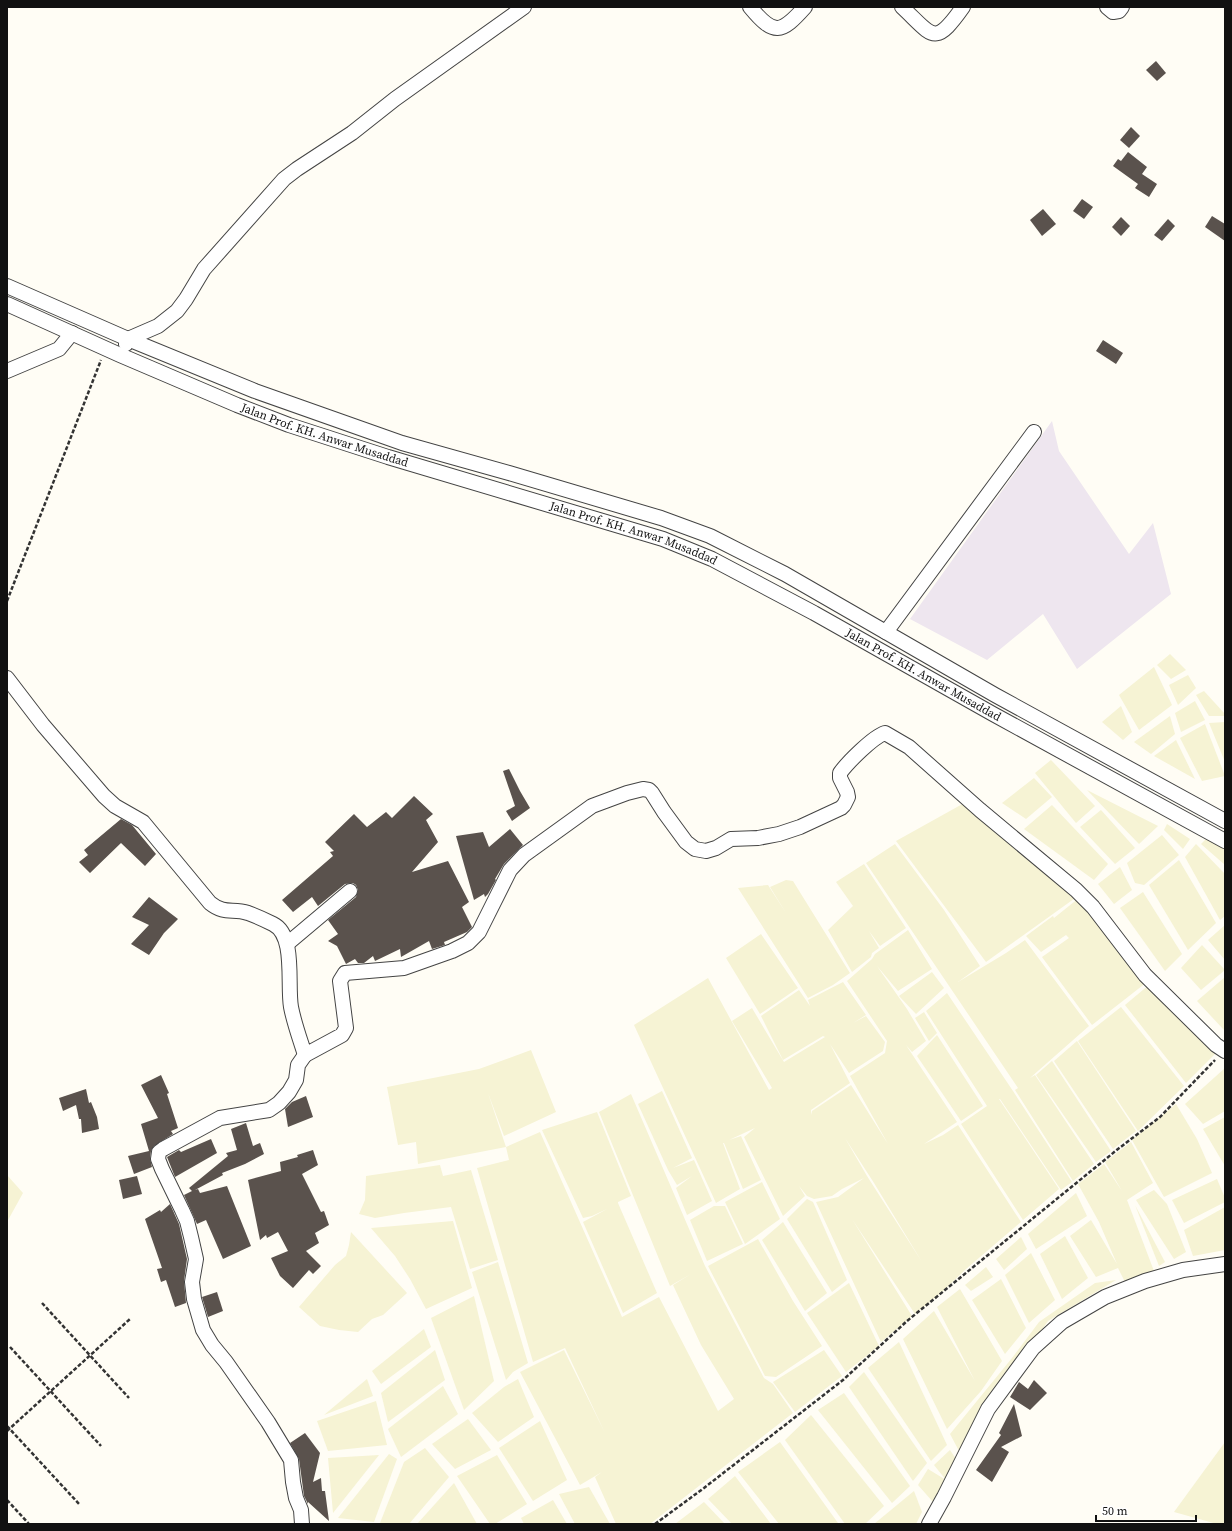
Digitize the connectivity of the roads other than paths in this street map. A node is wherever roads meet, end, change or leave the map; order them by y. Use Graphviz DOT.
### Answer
graph roads {
  1 [pos="524,7"];
  2 [pos="750,7"];
  3 [pos="805,7"];
  4 [pos="902,7"];
  5 [pos="963,7"];
  6 [pos="1107,7"];
  7 [pos="1122,7"];
  8 [pos="7,286"];
  9 [pos="7,304"];
  10 [pos="72,333"];
  11 [pos="128,340"];
  12 [pos="120,355"];
  13 [pos="7,371"];
  14 [pos="1034,432"];
  15 [pos="880,629"];
  16 [pos="865,642"];
  17 [pos="7,678"];
  18 [pos="1088,746"];
  19 [pos="1081,762"];
  20 [pos="1225,821"];
  21 [pos="1225,841"];
  22 [pos="350,891"];
  23 [pos="287,944"];
  24 [pos="1225,1051"];
  25 [pos="305,1055"];
  26 [pos="1225,1264"];
  27 [pos="302,1524"];
  28 [pos="928,1524"];
  1 -- 11 [label="street"];
  2 -- 3 [label="street"];
  4 -- 5 [label="street"];
  6 -- 7 [label="street"];
  8 -- 11 [label="street, Jalan Prof. KH. Anwar Musaddad"];
  9 -- 10 [label="street, Jalan Prof. KH. Anwar Musaddad"];
  10 -- 12 [label="street, Jalan Prof. KH. Anwar Musaddad"];
  10 -- 13 [label="street"];
  11 -- 12 [label="street"];
  11 -- 15 [label="street, Jalan Prof. KH. Anwar Musaddad"];
  12 -- 16 [label="street, Jalan Prof. KH. Anwar Musaddad"];
  14 -- 15 [label="street"];
  15 -- 16 [label="street"];
  15 -- 18 [label="street, Jalan Prof. KH. Anwar Musaddad"];
  16 -- 19 [label="street, Jalan Prof. KH. Anwar Musaddad"];
  17 -- 23 [label="street"];
  18 -- 19 [label="street"];
  18 -- 20 [label="street, Jalan Prof. KH. Anwar Musaddad"];
  19 -- 21 [label="street, Jalan Prof. KH. Anwar Musaddad"];
  22 -- 23 [label="street"];
  23 -- 25 [label="street"];
  24 -- 25 [label="street"];
  25 -- 27 [label="street"];
  26 -- 28 [label="street"];
}
